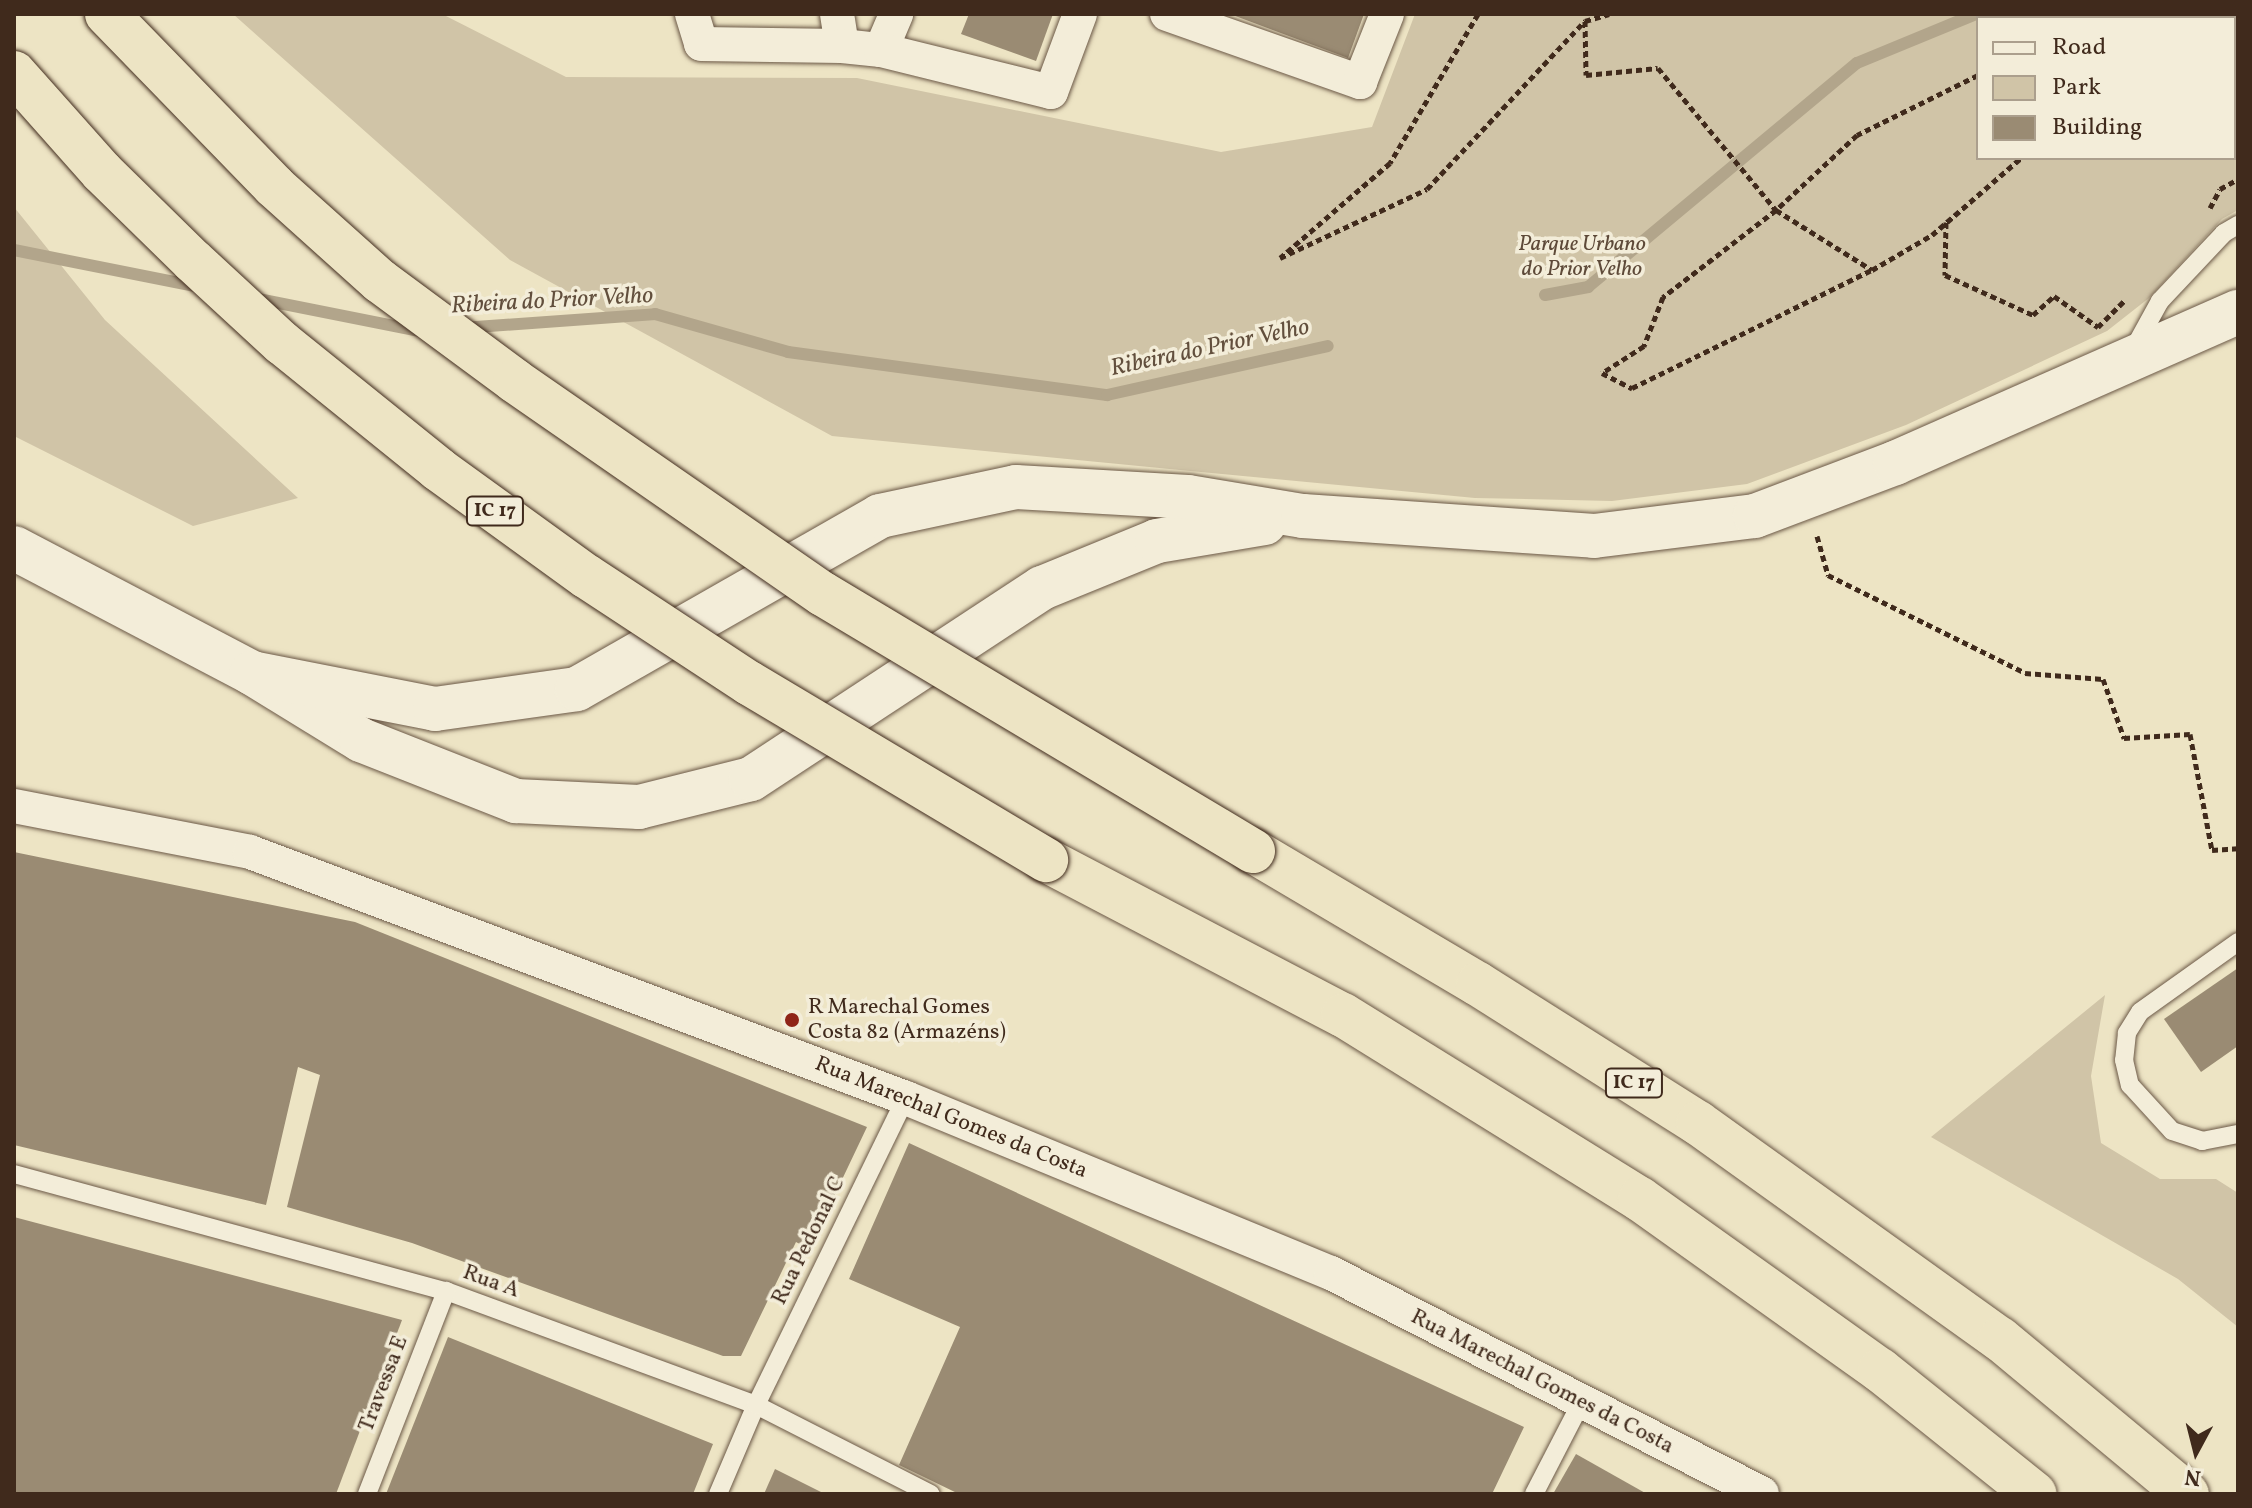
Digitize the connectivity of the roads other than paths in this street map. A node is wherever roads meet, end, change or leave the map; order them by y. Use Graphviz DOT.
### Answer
graph roads {
  1 [pos="107,14"];
  2 [pos="692,14"];
  3 [pos="896,14"];
  4 [pos="1080,14"];
  5 [pos="1167,14"];
  6 [pos="1387,14"];
  7 [pos="840,30"];
  8 [pos="881,50"];
  9 [pos="14,73"];
  10 [pos="2238,225"];
  11 [pos="2238,312"];
  12 [pos="2127,361"];
  13 [pos="1303,516"];
  14 [pos="14,548"];
  15 [pos="252,673"];
  16 [pos="14,806"];
  17 [pos="2238,942"];
  18 [pos="906,1098"];
  19 [pos="2238,1134"];
  20 [pos="14,1174"];
  21 [pos="446,1291"];
  22 [pos="1581,1403"];
  23 [pos="756,1405"];
  24 [pos="367,1494"];
  25 [pos="718,1494"];
  26 [pos="931,1494"];
  27 [pos="1534,1494"];
  28 [pos="1762,1494"];
  29 [pos="2035,1494"];
  30 [pos="2187,1494"];
  1 -- 30 [label="highway, IC 17, bridge"];
  2 -- 7 [label="street"];
  3 -- 8 [label="street"];
  4 -- 8 [label="street"];
  5 -- 6 [label="street"];
  7 -- 8 [label="street"];
  9 -- 29 [label="highway, IC 17, bridge"];
  10 -- 12 [label="lane"];
  11 -- 12 [label="street"];
  12 -- 13 [label="street"];
  13 -- 15 [label="street"];
  13 -- 15 [label="street"];
  14 -- 15 [label="street"];
  16 -- 18 [label="street, Rua Marechal Gomes da Costa"];
  17 -- 19 [label="lane"];
  18 -- 22 [label="street, Rua Marechal Gomes da Costa"];
  18 -- 23 [label="lane, Rua Pedonal C"];
  20 -- 21 [label="lane, Rua A"];
  21 -- 23 [label="lane, Rua A"];
  21 -- 24 [label="lane, Travessa E"];
  22 -- 27 [label="lane"];
  22 -- 28 [label="street, Rua Marechal Gomes da Costa"];
  23 -- 25 [label="lane, Rua Pedonal C"];
  23 -- 26 [label="lane, Rua A"];
}
